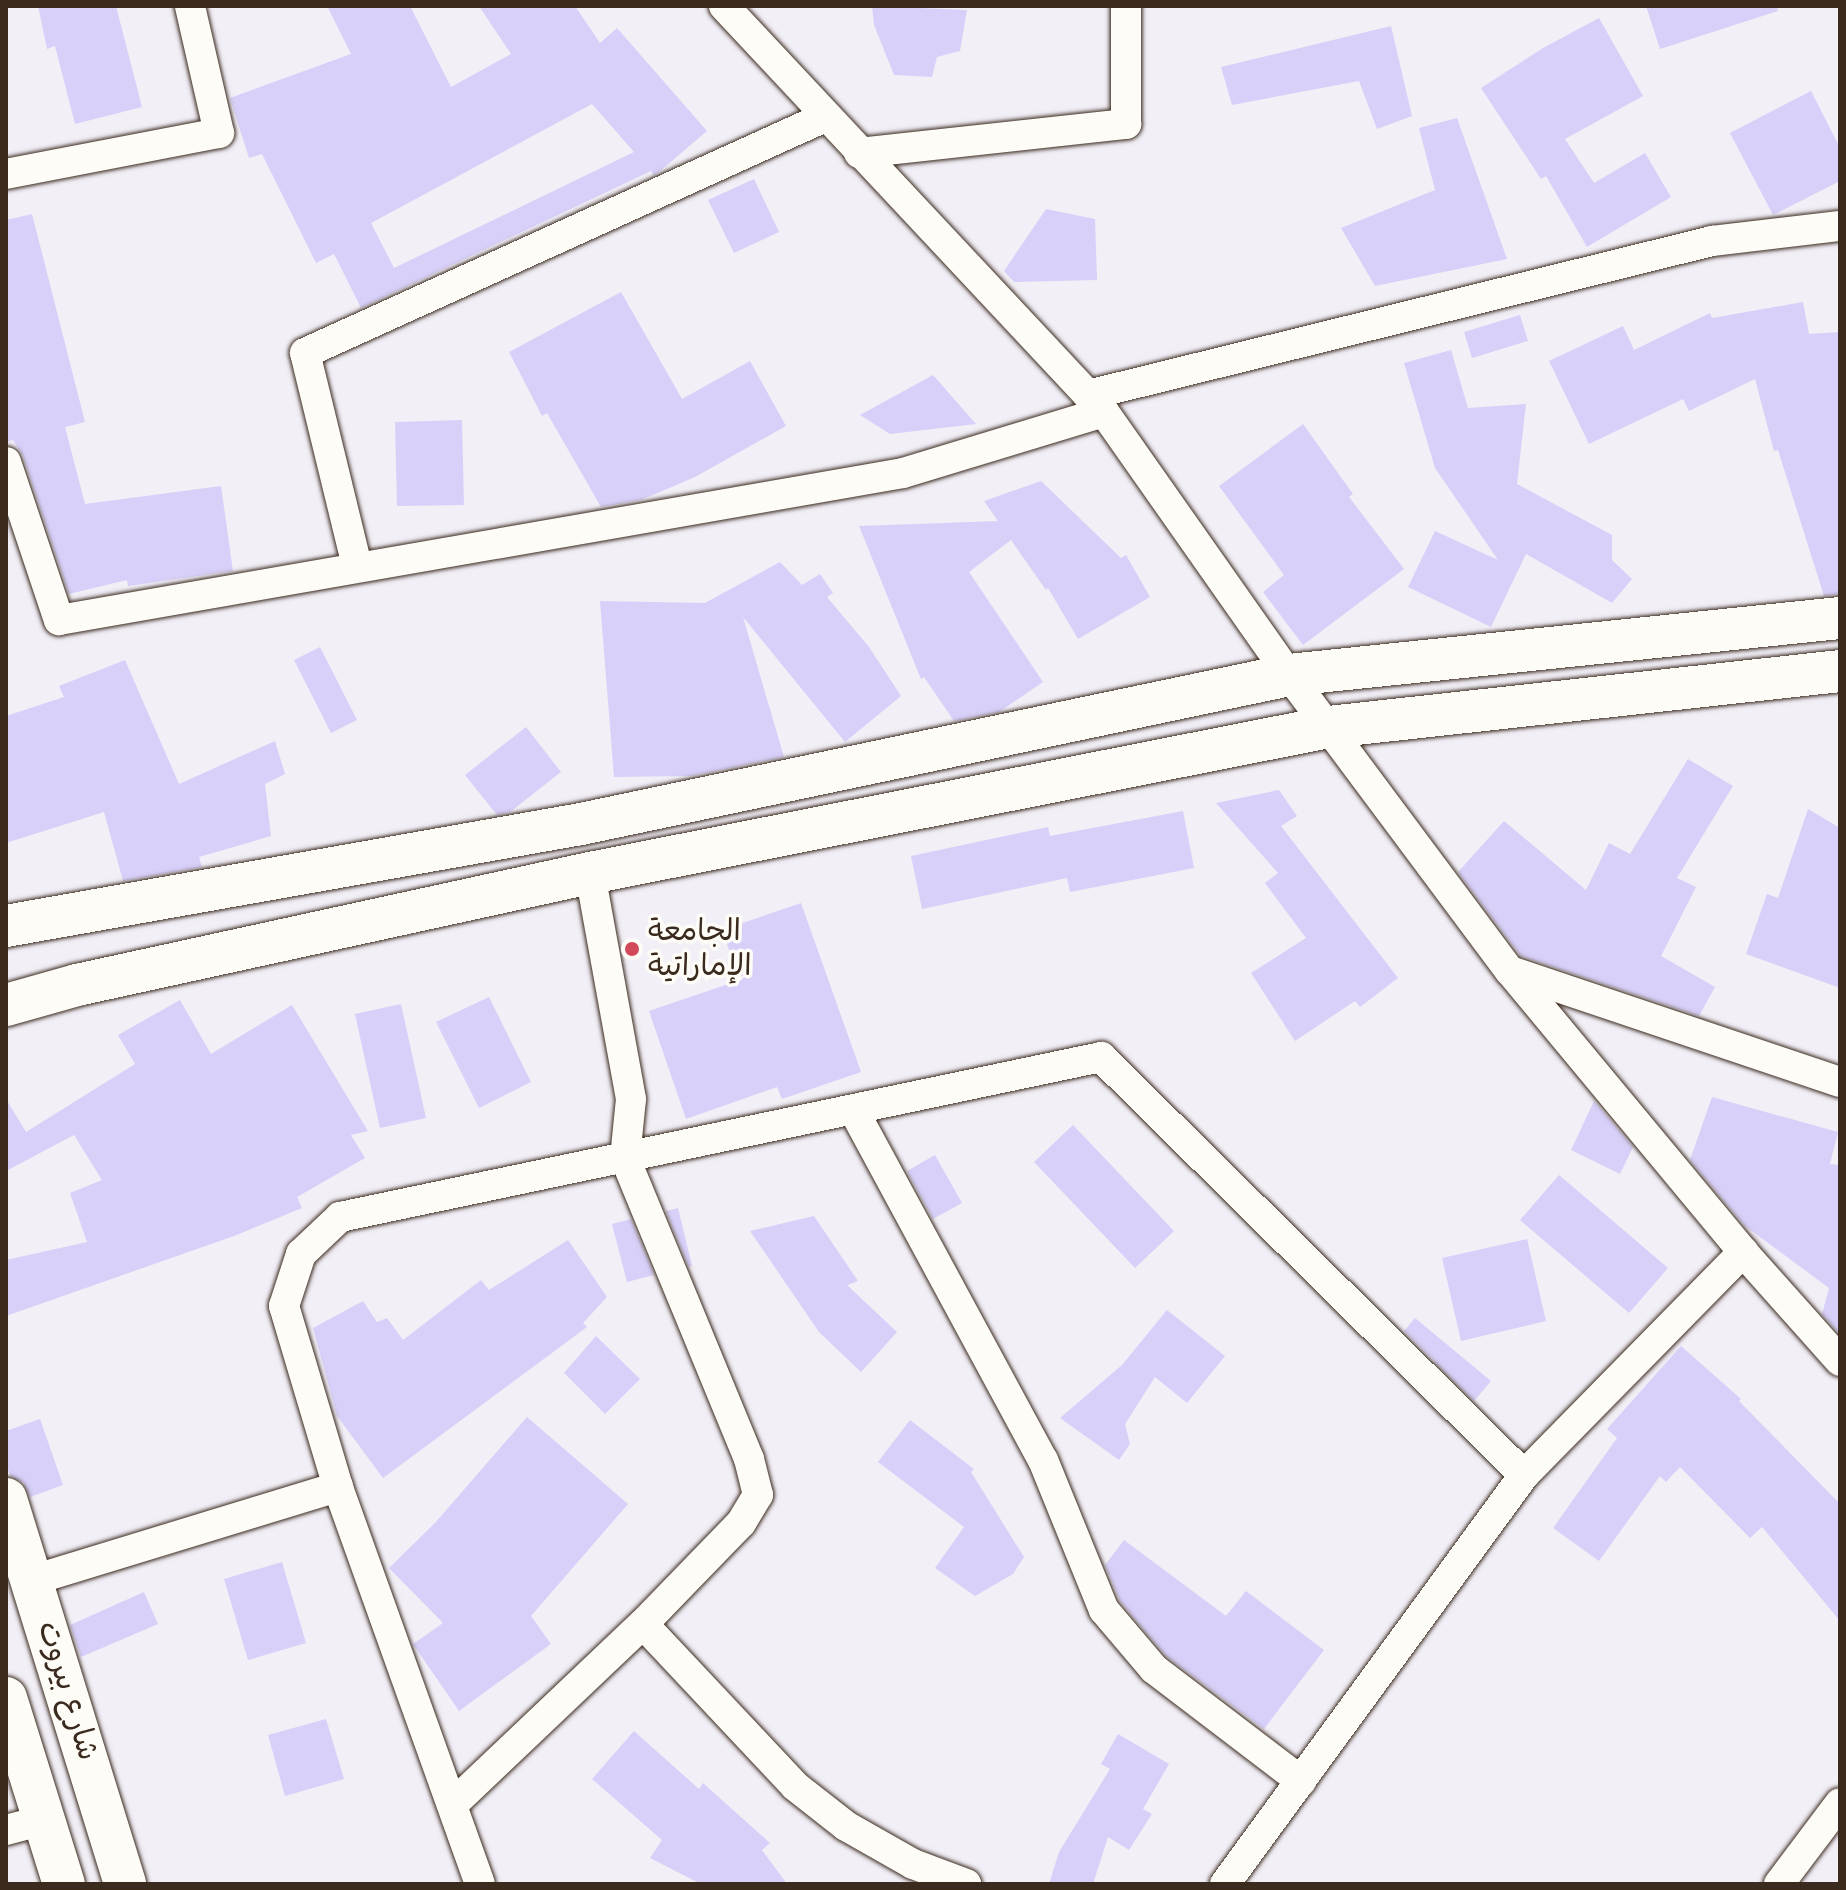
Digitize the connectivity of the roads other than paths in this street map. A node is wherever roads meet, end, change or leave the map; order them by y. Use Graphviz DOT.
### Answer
graph roads {
  1 [pos="190,6"];
  2 [pos="724,6"];
  3 [pos="1126,6"];
  4 [pos="825,117"];
  5 [pos="859,153"];
  6 [pos="6,174"];
  7 [pos="1840,226"];
  8 [pos="1096,403"];
  9 [pos="6,462"];
  10 [pos="357,566"];
  11 [pos="1840,618"];
  12 [pos="1840,671"];
  13 [pos="1289,675"];
  14 [pos="1329,727"];
  15 [pos="581,824"];
  16 [pos="590,873"];
  17 [pos="6,926"];
  18 [pos="1510,971"];
  19 [pos="6,1005"];
  20 [pos="1840,1082"];
  21 [pos="854,1111"];
  22 [pos="625,1158"];
  23 [pos="1743,1252"];
  24 [pos="1840,1361"];
  25 [pos="1524,1475"];
  26 [pos="338,1487"];
  27 [pos="6,1499"];
  28 [pos="33,1580"];
  29 [pos="643,1624"];
  30 [pos="6,1698"];
  31 [pos="1301,1781"];
  32 [pos="1840,1803"];
  33 [pos="452,1805"];
  34 [pos="25,1825"];
  35 [pos="64,1884"];
  36 [pos="125,1884"];
  37 [pos="480,1884"];
  38 [pos="966,1884"];
  39 [pos="1225,1884"];
  40 [pos="1779,1884"];
  1 -- 6 [label="street"];
  2 -- 4 [label="street"];
  3 -- 5 [label="street"];
  4 -- 5 [label="street"];
  4 -- 10 [label="street"];
  5 -- 8 [label="street"];
  7 -- 8 [label="street"];
  8 -- 10 [label="street"];
  8 -- 13 [label="street"];
  9 -- 10 [label="street"];
  11 -- 13 [label="street"];
  12 -- 14 [label="street"];
  13 -- 14 [label="street"];
  13 -- 15 [label="street"];
  14 -- 16 [label="street"];
  14 -- 18 [label="street"];
  15 -- 16 [label="street"];
  15 -- 17 [label="street"];
  16 -- 19 [label="street"];
  16 -- 22 [label="street"];
  18 -- 20 [label="street"];
  18 -- 23 [label="street"];
  21 -- 22 [label="street"];
  21 -- 25 [label="street"];
  21 -- 31 [label="street"];
  22 -- 26 [label="street"];
  22 -- 29 [label="street"];
  23 -- 24 [label="street"];
  23 -- 25 [label="street"];
  25 -- 31 [label="street"];
  26 -- 28 [label="street"];
  26 -- 33 [label="street"];
  27 -- 28 [label="street, شارع بيروت"];
  28 -- 36 [label="street, شارع بيروت"];
  29 -- 33 [label="street"];
  29 -- 38 [label="street"];
  30 -- 34 [label="street, شارع بيروت"];
  31 -- 39 [label="street"];
  32 -- 40 [label="street"];
  33 -- 37 [label="street"];
  34 -- 35 [label="street, شارع بيروت"];
}
